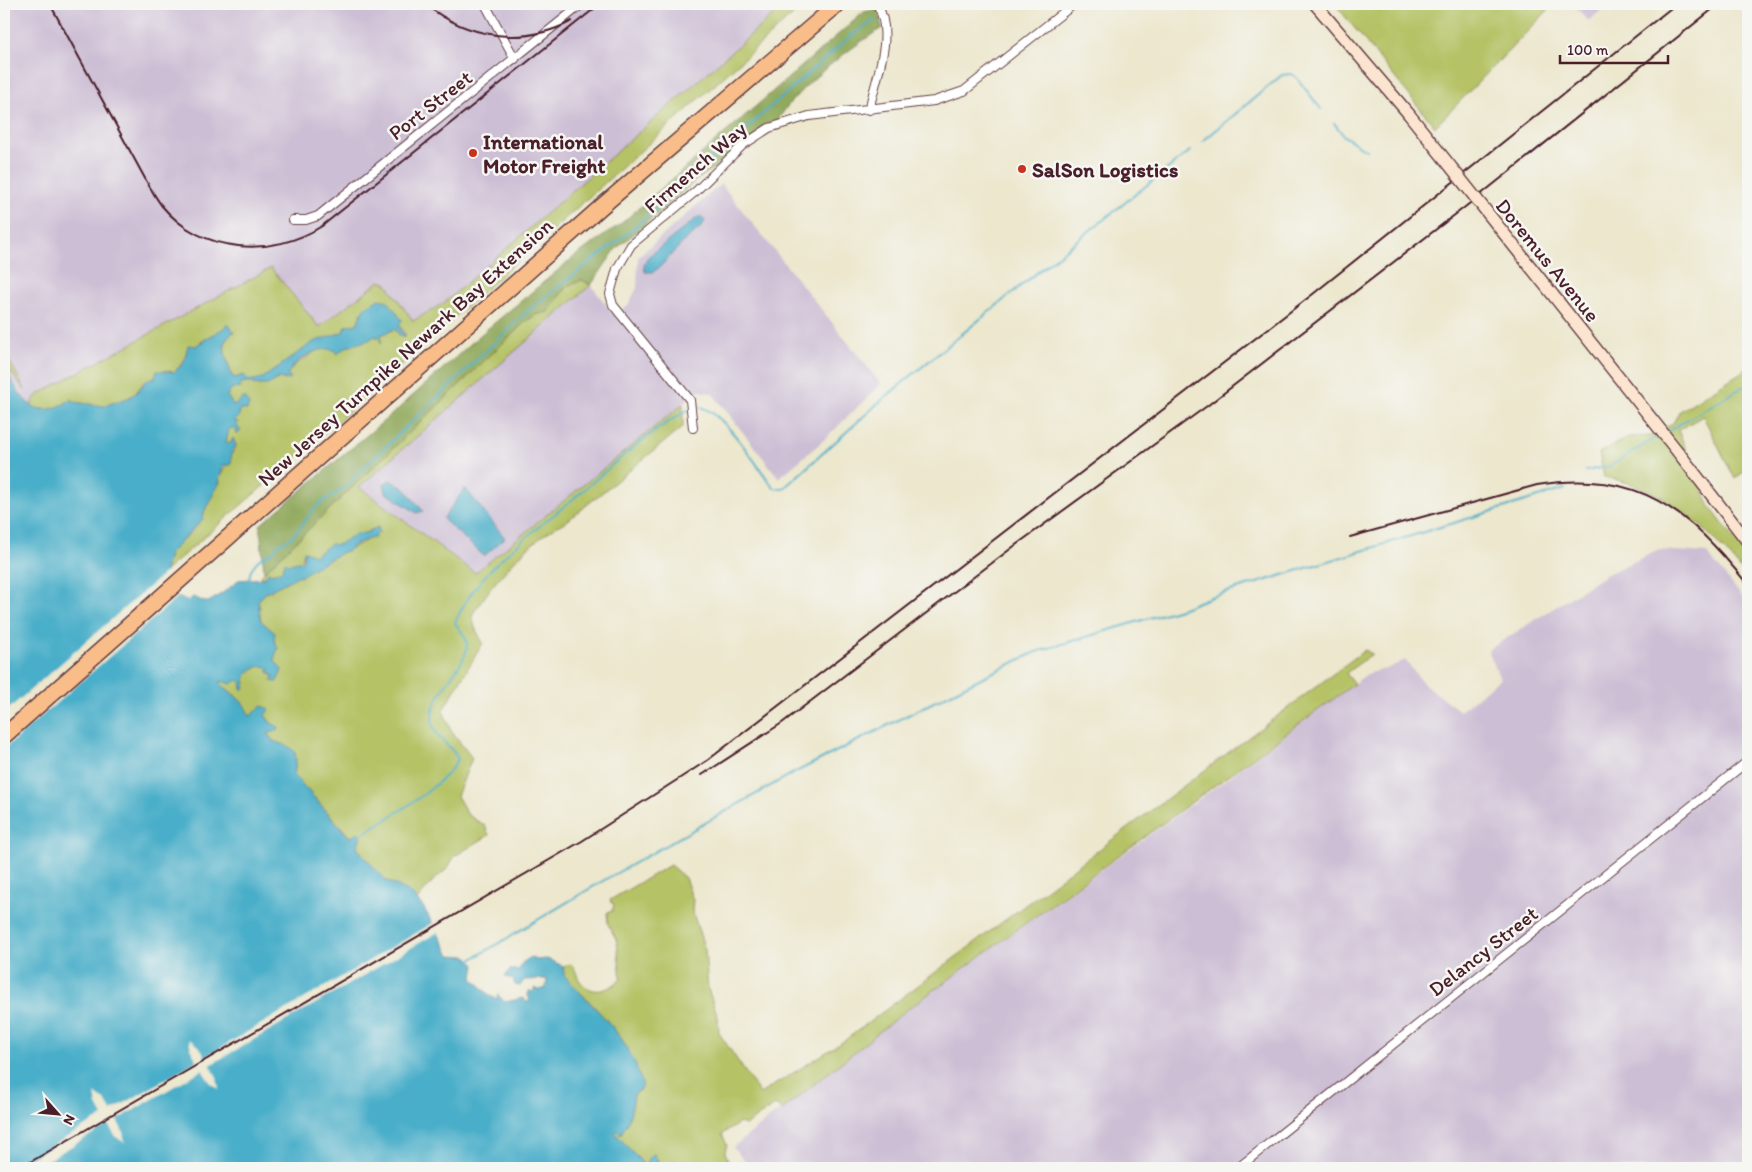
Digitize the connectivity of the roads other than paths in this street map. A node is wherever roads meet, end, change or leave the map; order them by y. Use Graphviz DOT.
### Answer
graph roads {
  1 [pos="484,4"];
  2 [pos="582,4"];
  3 [pos="822,4"];
  4 [pos="838,4"];
  5 [pos="878,4"];
  6 [pos="1074,4"];
  7 [pos="1316,4"];
  8 [pos="516,60"];
  9 [pos="869,110"];
  10 [pos="293,220"];
  11 [pos="693,428"];
  12 [pos="1748,542"];
  13 [pos="4,724"];
  14 [pos="4,736"];
  15 [pos="1748,761"];
  16 [pos="1238,1168"];
  1 -- 8 [label="street"];
  2 -- 8 [label="street, Port Street"];
  3 -- 13 [label="highway, New Jersey Turnpike Newark Bay Extension"];
  4 -- 14 [label="highway, New Jersey Turnpike Newark Bay Extension"];
  5 -- 9 [label="street"];
  6 -- 9 [label="street, Firmench Way"];
  7 -- 12 [label="main road, Doremus Avenue, bridge"];
  8 -- 10 [label="street, Port Street"];
  9 -- 11 [label="street, Firmench Way"];
  15 -- 16 [label="street, Delancy Street"];
}
